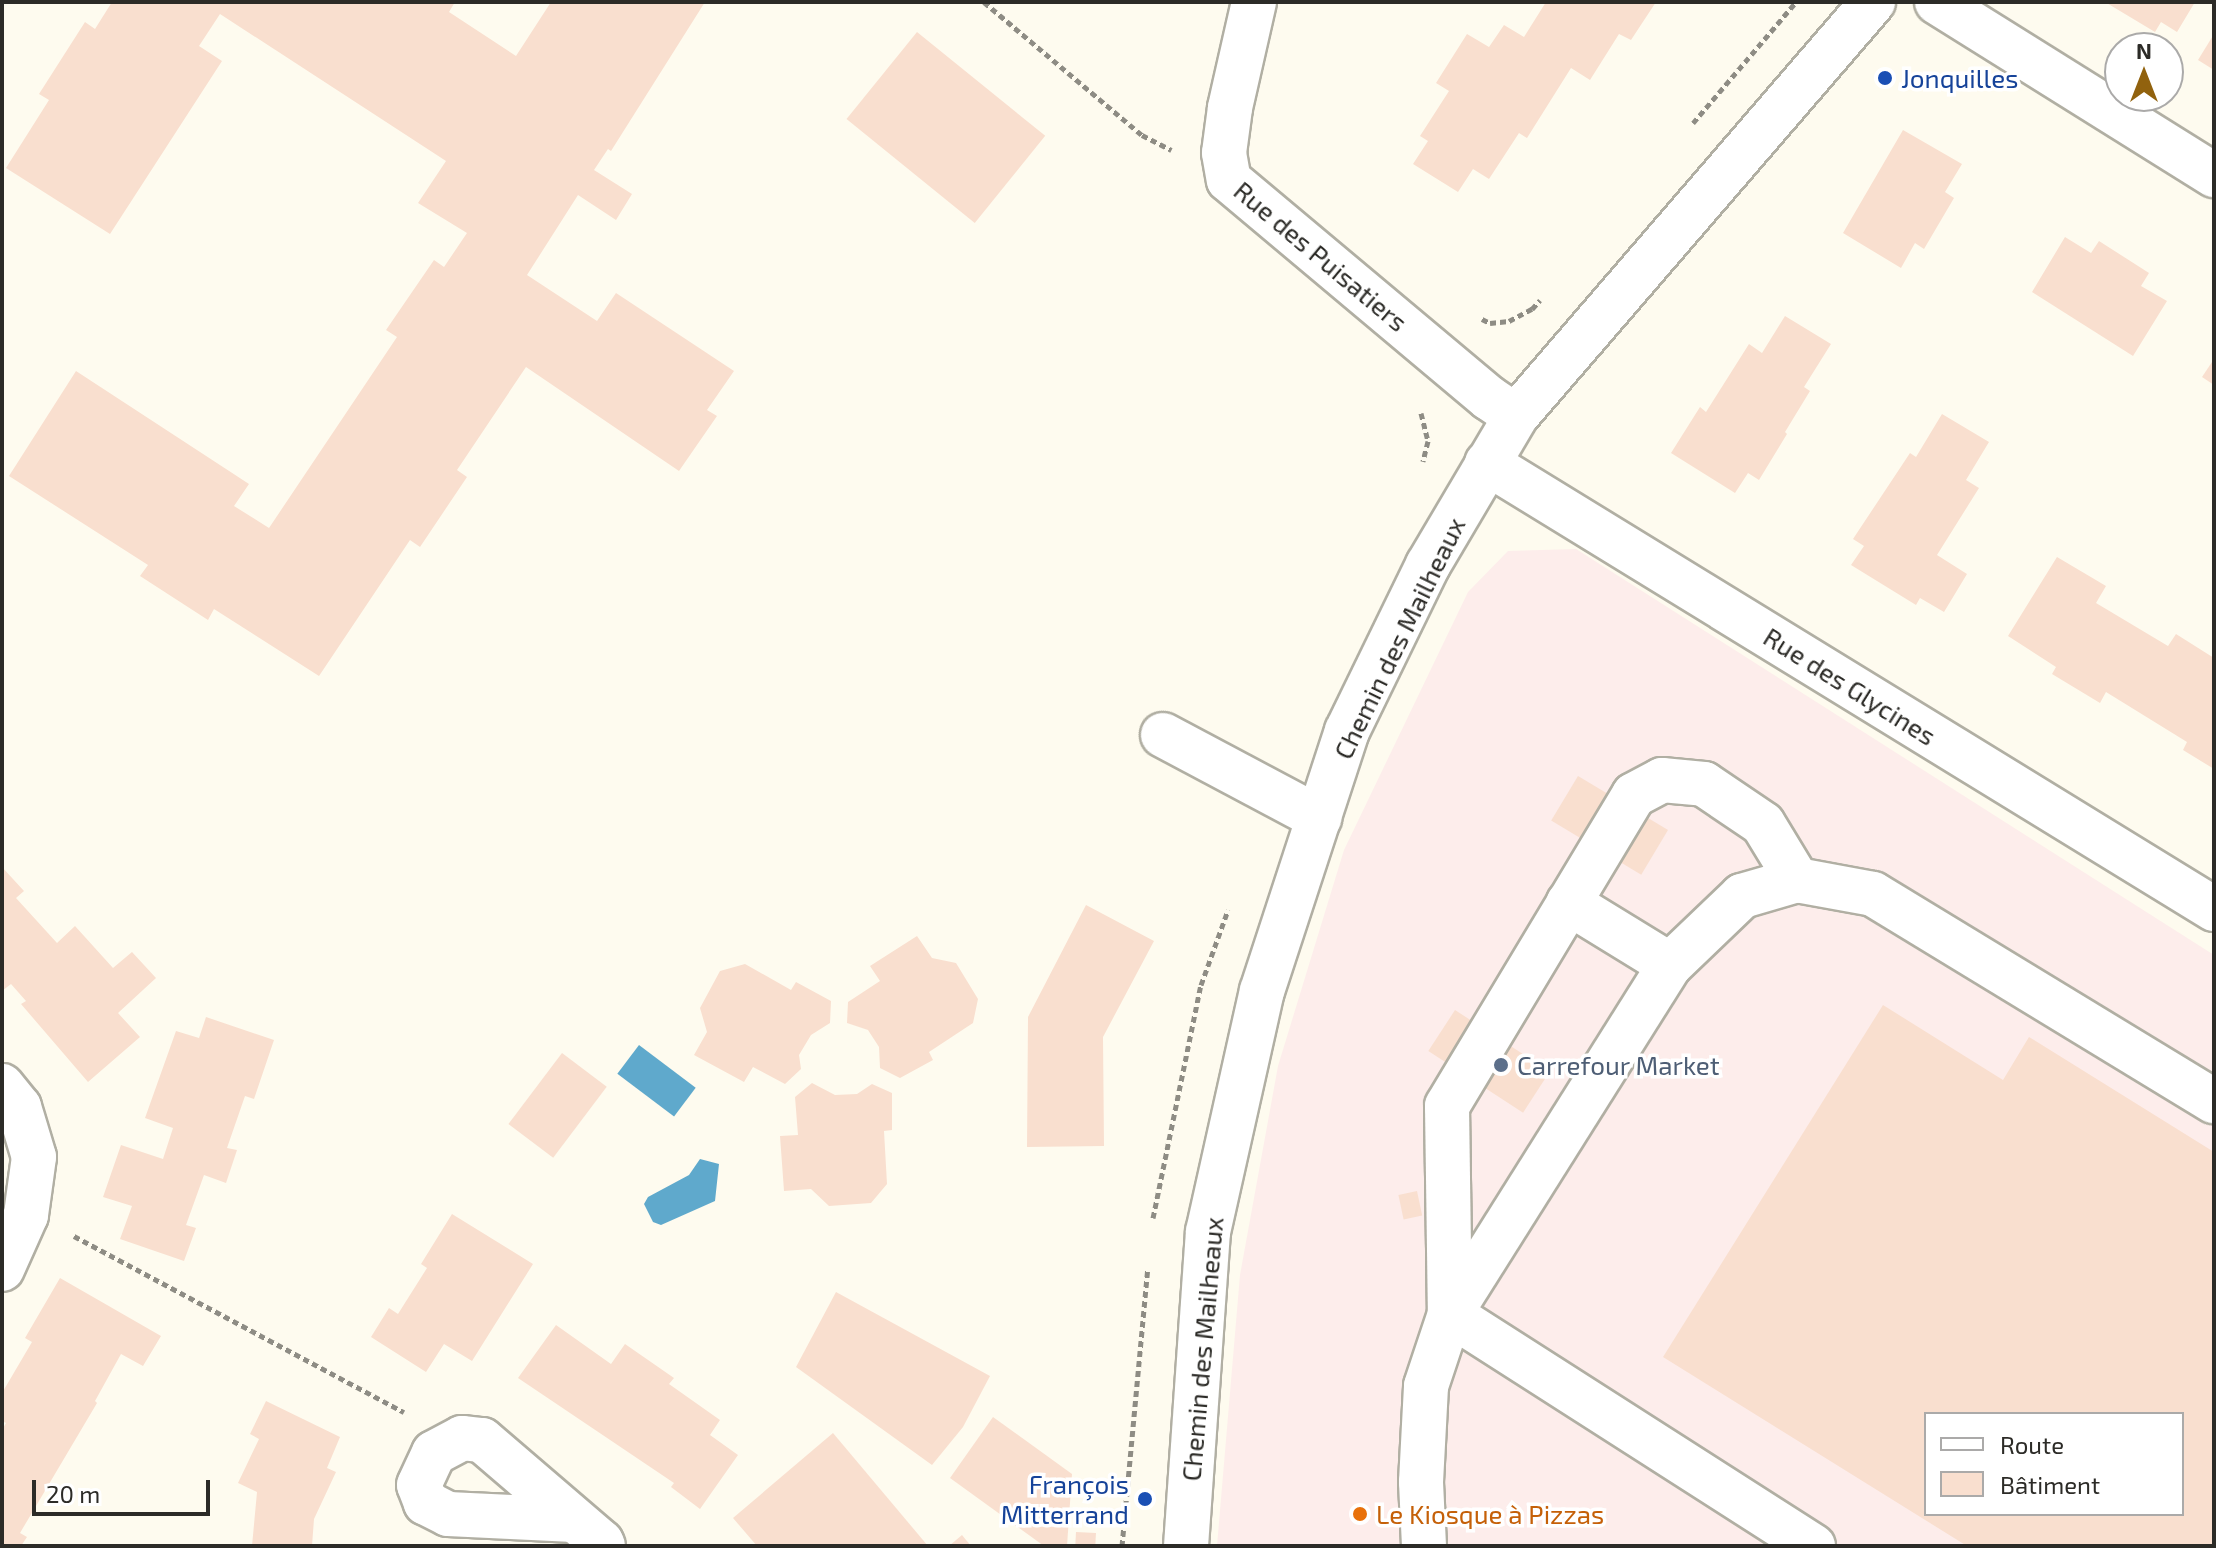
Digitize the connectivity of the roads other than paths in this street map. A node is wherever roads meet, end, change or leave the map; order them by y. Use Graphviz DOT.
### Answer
graph roads {
  1 [pos="1254,2"];
  2 [pos="1873,2"];
  3 [pos="1937,2"];
  4 [pos="2214,175"];
  5 [pos="1516,416"];
  6 [pos="1487,463"];
  7 [pos="1163,735"];
  8 [pos="1319,818"];
  9 [pos="1797,880"];
  10 [pos="1569,903"];
  11 [pos="2214,909"];
  12 [pos="1670,965"];
  13 [pos="2,1086"];
  14 [pos="2214,1101"];
  15 [pos="2,1269"];
  16 [pos="1450,1314"];
  17 [pos="588,1533"];
  18 [pos="1186,1546"];
  19 [pos="1424,1546"];
  20 [pos="1813,1546"];
  1 -- 5 [label="street, Rue des Puisatiers"];
  2 -- 5 [label="street, Chemin des Mailheaux"];
  3 -- 4 [label="street"];
  5 -- 6 [label="street, Chemin des Mailheaux"];
  6 -- 8 [label="street, Chemin des Mailheaux"];
  6 -- 11 [label="street, Rue des Glycines"];
  7 -- 8 [label="street"];
  8 -- 18 [label="street, Chemin des Mailheaux"];
  9 -- 10 [label="street"];
  9 -- 12 [label="street"];
  9 -- 14 [label="street"];
  10 -- 12 [label="street"];
  10 -- 16 [label="street"];
  12 -- 16 [label="street"];
  13 -- 15 [label="street"];
  16 -- 19 [label="street"];
  16 -- 20 [label="street"];
  17 -- 17 [label="street"];
}
